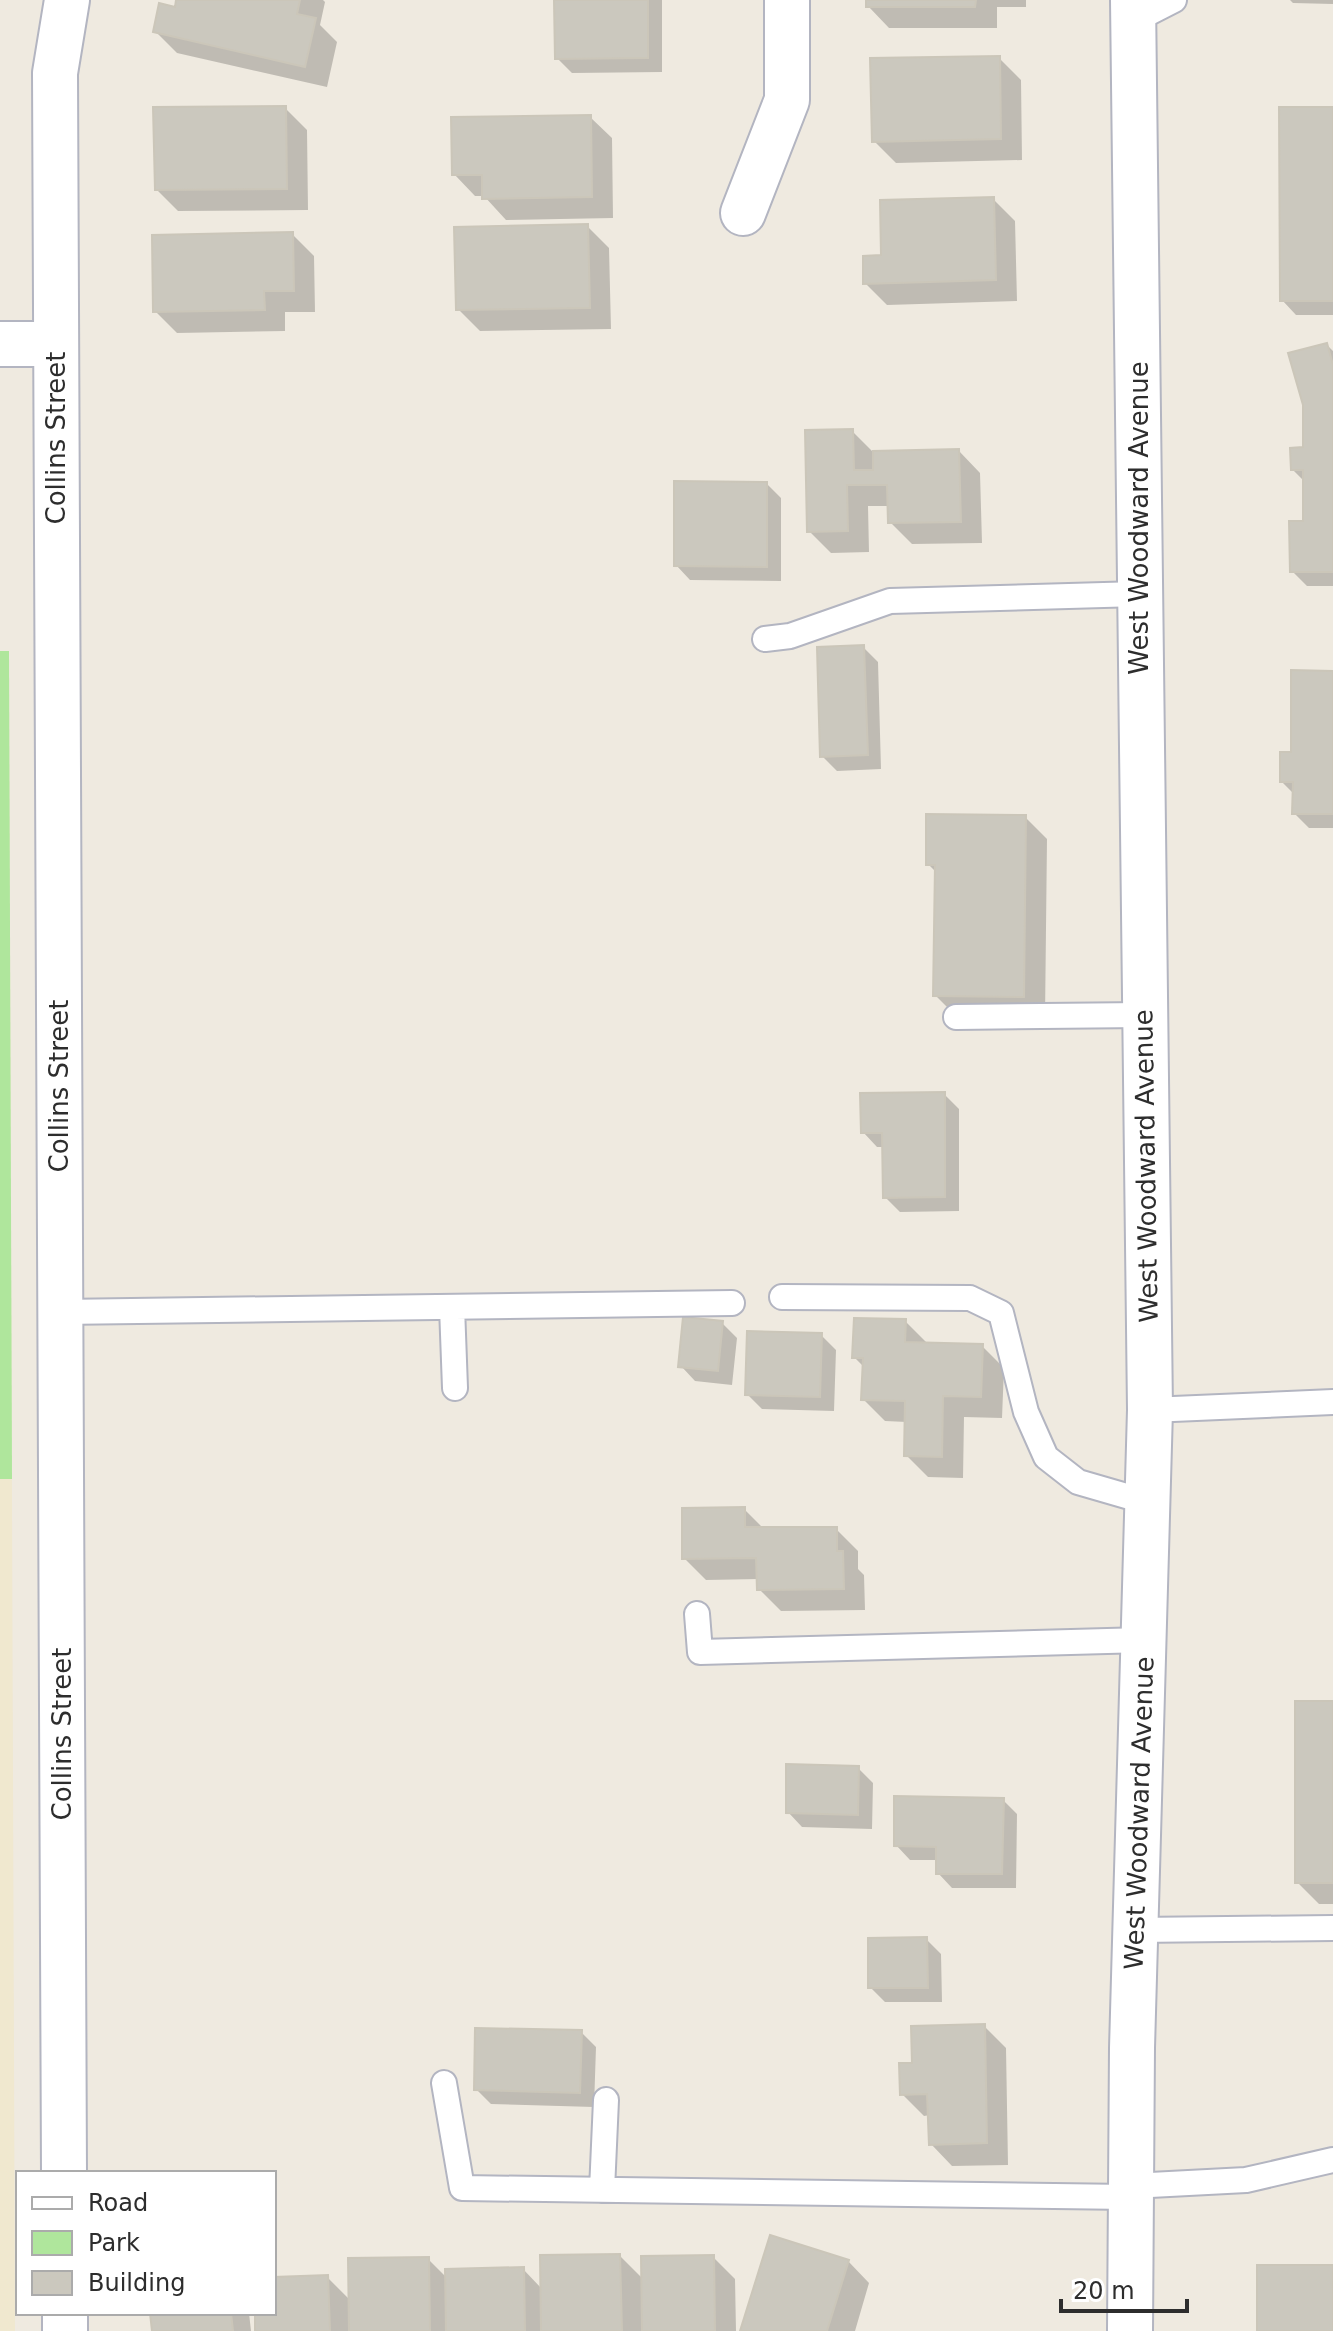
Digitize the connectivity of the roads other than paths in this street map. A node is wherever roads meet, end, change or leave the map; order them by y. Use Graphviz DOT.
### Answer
graph roads {
  1 [pos="67,0"];
  2 [pos="787,0"];
  3 [pos="1174,0"];
  4 [pos="1133,11"];
  5 [pos="743,213"];
  6 [pos="0,344"];
  7 [pos="56,344"];
  8 [pos="1139,594"];
  9 [pos="765,639"];
  10 [pos="1144,1015"];
  11 [pos="956,1017"];
  12 [pos="782,1297"];
  13 [pos="732,1303"];
  14 [pos="452,1307"];
  15 [pos="60,1312"];
  16 [pos="455,1388"];
  17 [pos="1333,1402"];
  18 [pos="1150,1410"];
  19 [pos="1147,1502"];
  20 [pos="697,1614"];
  21 [pos="1144,1640"];
  22 [pos="1333,1928"];
  23 [pos="1135,1930"];
  24 [pos="444,2083"];
  25 [pos="606,2100"];
  26 [pos="1333,2160"];
  27 [pos="64,2171"];
  28 [pos="602,2190"];
  29 [pos="1131,2191"];
  30 [pos="1130,2331"];
  1 -- 7 [label="street, Collins Street"];
  2 -- 5 [label="street"];
  3 -- 4 [label="lane"];
  4 -- 8 [label="street, West Woodward Avenue"];
  6 -- 7 [label="street"];
  7 -- 15 [label="street, Collins Street"];
  8 -- 9 [label="lane"];
  8 -- 10 [label="street, West Woodward Avenue"];
  10 -- 11 [label="lane"];
  10 -- 18 [label="street, West Woodward Avenue"];
  12 -- 19 [label="lane"];
  13 -- 14 [label="lane"];
  14 -- 15 [label="lane"];
  14 -- 16 [label="lane"];
  15 -- 27 [label="street, Collins Street"];
  17 -- 18 [label="lane"];
  18 -- 19 [label="street, West Woodward Avenue"];
  19 -- 21 [label="street, West Woodward Avenue"];
  20 -- 21 [label="lane"];
  21 -- 23 [label="street, West Woodward Avenue"];
  22 -- 23 [label="lane"];
  23 -- 29 [label="street, West Woodward Avenue"];
  24 -- 28 [label="lane"];
  25 -- 28 [label="lane"];
  26 -- 29 [label="lane"];
  28 -- 29 [label="lane"];
  29 -- 30 [label="street, West Woodward Avenue"];
}
